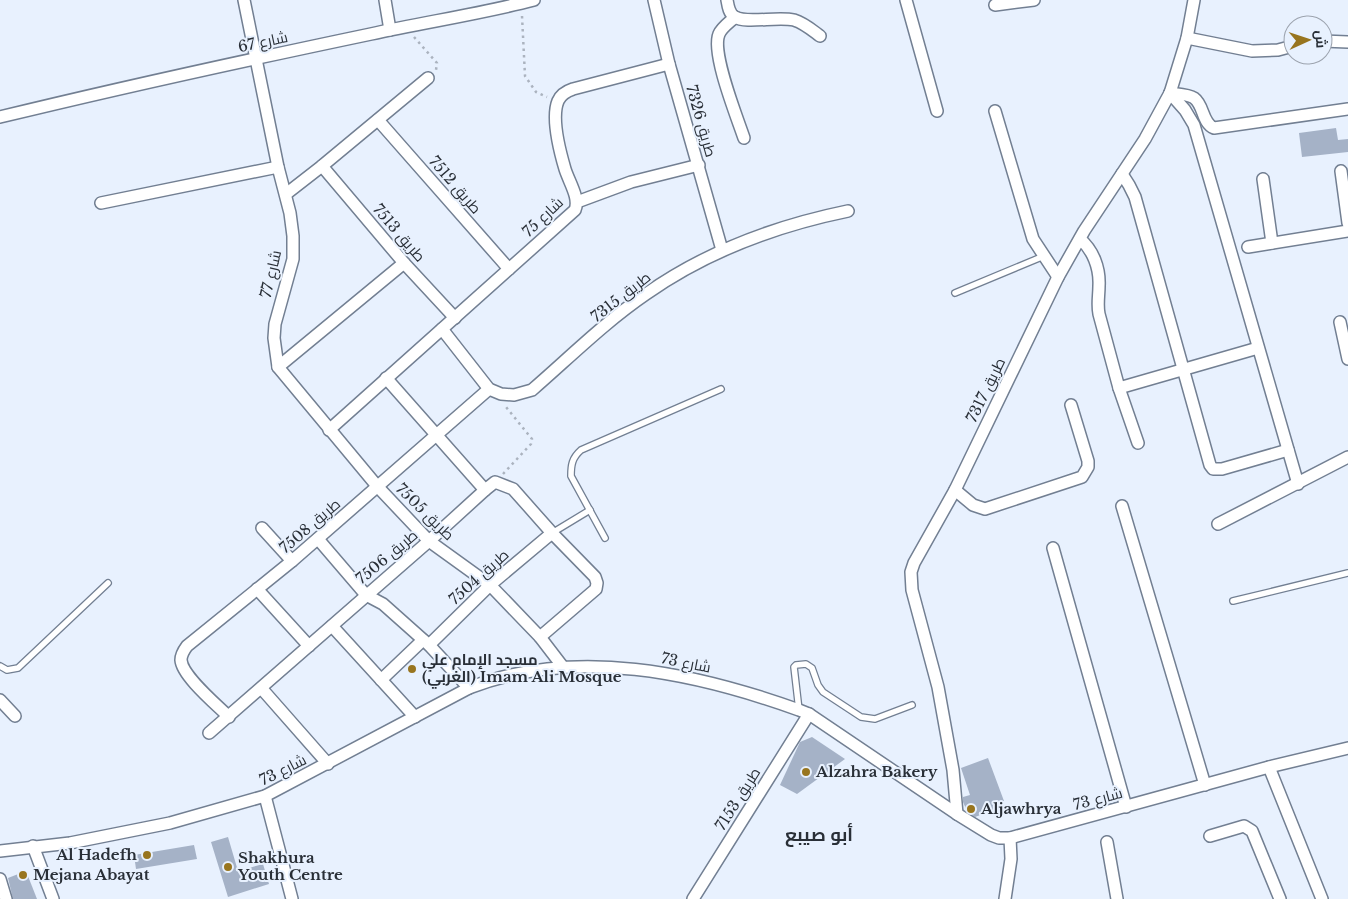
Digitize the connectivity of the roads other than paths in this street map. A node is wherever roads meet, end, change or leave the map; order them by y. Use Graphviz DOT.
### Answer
graph roads {
  1 [pos="244,0"];
  2 [pos="386,0"];
  3 [pos="534,0"];
  4 [pos="654,0"];
  5 [pos="727,0"];
  6 [pos="906,0"];
  7 [pos="1034,0"];
  8 [pos="1194,0"];
  9 [pos="994,5"];
  10 [pos="735,17"];
  11 [pos="390,30"];
  12 [pos="820,36"];
  13 [pos="1187,38"];
  14 [pos="1333,41"];
  15 [pos="1348,42"];
  16 [pos="1283,49"];
  17 [pos="255,59"];
  18 [pos="669,64"];
  19 [pos="428,78"];
  20 [pos="1170,93"];
  21 [pos="1348,109"];
  22 [pos="937,111"];
  23 [pos="995,111"];
  24 [pos="0,117"];
  25 [pos="378,120"];
  26 [pos="744,138"];
  27 [pos="698,165"];
  28 [pos="322,166"];
  29 [pos="278,167"];
  30 [pos="1341,171"];
  31 [pos="1122,174"];
  32 [pos="1263,179"];
  33 [pos="286,194"];
  34 [pos="577,202"];
  35 [pos="101,203"];
  36 [pos="848,211"];
  37 [pos="1348,223"];
  38 [pos="1348,231"];
  39 [pos="1080,239"];
  40 [pos="1272,243"];
  41 [pos="1248,247"];
  42 [pos="722,250"];
  43 [pos="1044,256"];
  44 [pos="404,263"];
  45 [pos="509,270"];
  46 [pos="1058,277"];
  47 [pos="955,292"];
  48 [pos="455,318"];
  49 [pos="1340,322"];
  50 [pos="442,329"];
  51 [pos="1258,348"];
  52 [pos="1348,359"];
  53 [pos="278,367"];
  54 [pos="1183,370"];
  55 [pos="386,378"];
  56 [pos="1119,388"];
  57 [pos="489,389"];
  58 [pos="721,389"];
  59 [pos="1071,405"];
  60 [pos="329,430"];
  61 [pos="437,436"];
  62 [pos="1138,443"];
  63 [pos="1288,450"];
  64 [pos="1348,457"];
  65 [pos="1298,484"];
  66 [pos="377,486"];
  67 [pos="485,490"];
  68 [pos="955,490"];
  69 [pos="1122,506"];
  70 [pos="590,510"];
  71 [pos="1218,524"];
  72 [pos="262,528"];
  73 [pos="552,533"];
  74 [pos="605,538"];
  75 [pos="318,539"];
  76 [pos="429,541"];
  77 [pos="1052,548"];
  78 [pos="292,561"];
  79 [pos="1348,573"];
  80 [pos="108,583"];
  81 [pos="490,585"];
  82 [pos="257,589"];
  83 [pos="366,595"];
  84 [pos="1233,601"];
  85 [pos="332,626"];
  86 [pos="540,637"];
  87 [pos="426,642"];
  88 [pos="309,646"];
  89 [pos="0,666"];
  90 [pos="562,667"];
  91 [pos="381,680"];
  92 [pos="469,688"];
  93 [pos="262,689"];
  94 [pos="0,700"];
  95 [pos="912,705"];
  96 [pos="804,712"];
  97 [pos="15,716"];
  98 [pos="229,717"];
  99 [pos="415,717"];
  100 [pos="209,733"];
  101 [pos="1348,748"];
  102 [pos="328,764"];
  103 [pos="1269,767"];
  104 [pos="1206,785"];
  105 [pos="265,796"];
  106 [pos="1126,807"];
  107 [pos="957,814"];
  108 [pos="1210,836"];
  109 [pos="1010,838"];
  110 [pos="1107,842"];
  111 [pos="33,846"];
  112 [pos="0,851"];
  113 [pos="0,879"];
  114 [pos="6,899"];
  115 [pos="53,899"];
  116 [pos="291,899"];
  117 [pos="693,899"];
  118 [pos="1005,899"];
  119 [pos="1117,899"];
  120 [pos="1280,899"];
  121 [pos="1322,899"];
  1 -- 17 [label="street, شارع 77"];
  2 -- 11 [label="street"];
  3 -- 11 [label="street, شارع 67"];
  4 -- 18 [label="street, طريق 7326"];
  5 -- 10 [label="street"];
  6 -- 22 [label="street"];
  7 -- 9 [label="street"];
  8 -- 13 [label="street, طريق 7317"];
  10 -- 12 [label="street"];
  10 -- 26 [label="street"];
  11 -- 17 [label="street, شارع 67"];
  13 -- 16 [label="street"];
  13 -- 20 [label="street, طريق 7317"];
  14 -- 15 [label="street"];
  17 -- 24 [label="street, شارع 67"];
  17 -- 29 [label="street, شارع 77"];
  18 -- 27 [label="street, طريق 7326"];
  18 -- 34 [label="street, شارع 75"];
  19 -- 25 [label="street"];
  20 -- 21 [label="street"];
  20 -- 31 [label="street, طريق 7317"];
  20 -- 51 [label="street"];
  23 -- 43 [label="street"];
  25 -- 28 [label="street"];
  25 -- 45 [label="street, طريق 7512"];
  27 -- 34 [label="street"];
  27 -- 42 [label="street, طريق 7326"];
  28 -- 33 [label="street"];
  28 -- 44 [label="street, طريق 7513"];
  29 -- 33 [label="street, شارع 77"];
  29 -- 35 [label="street"];
  30 -- 37 [label="street"];
  31 -- 39 [label="street, طريق 7317"];
  31 -- 54 [label="street"];
  32 -- 40 [label="street"];
  33 -- 53 [label="street, شارع 77"];
  34 -- 45 [label="street, شارع 75"];
  36 -- 42 [label="street, طريق 7315"];
  38 -- 40 [label="street"];
  39 -- 46 [label="street, طريق 7317"];
  39 -- 56 [label="street"];
  40 -- 41 [label="street"];
  42 -- 57 [label="street, طريق 7315"];
  43 -- 46 [label="street"];
  43 -- 47 [label="lane"];
  44 -- 48 [label="street, طريق 7513"];
  44 -- 53 [label="street"];
  45 -- 48 [label="street, شارع 75"];
  46 -- 68 [label="street, طريق 7317"];
  48 -- 50 [label="street, شارع 75"];
  49 -- 52 [label="street"];
  50 -- 55 [label="street, شارع 75"];
  50 -- 57 [label="street"];
  51 -- 54 [label="street"];
  51 -- 63 [label="street"];
  53 -- 60 [label="street, طريق 7505"];
  54 -- 56 [label="street"];
  54 -- 63 [label="street"];
  55 -- 60 [label="street, شارع 75"];
  55 -- 61 [label="street"];
  56 -- 62 [label="street"];
  57 -- 61 [label="street"];
  58 -- 70 [label="lane"];
  59 -- 68 [label="street"];
  60 -- 66 [label="street, طريق 7505"];
  61 -- 66 [label="street, طريق 7508"];
  61 -- 67 [label="street"];
  63 -- 65 [label="street"];
  64 -- 65 [label="street"];
  65 -- 71 [label="street"];
  66 -- 75 [label="street, طريق 7508"];
  66 -- 76 [label="street, طريق 7505"];
  67 -- 73 [label="street"];
  67 -- 76 [label="street, طريق 7506"];
  68 -- 107 [label="street, طريق 7317"];
  69 -- 104 [label="street"];
  70 -- 73 [label="lane"];
  70 -- 74 [label="lane"];
  72 -- 78 [label="street"];
  73 -- 81 [label="street, طريق 7504"];
  73 -- 86 [label="street"];
  75 -- 78 [label="street, طريق 7508"];
  75 -- 83 [label="street"];
  76 -- 81 [label="street, طريق 7505"];
  76 -- 83 [label="street, طريق 7506"];
  77 -- 106 [label="street"];
  78 -- 82 [label="street, طريق 7508"];
  79 -- 84 [label="lane"];
  80 -- 89 [label="lane"];
  81 -- 86 [label="street, طريق 7505"];
  81 -- 87 [label="street, طريق 7504"];
  82 -- 88 [label="street"];
  82 -- 98 [label="street, طريق 7508"];
  83 -- 85 [label="street, طريق 7506"];
  83 -- 87 [label="street"];
  85 -- 88 [label="street, طريق 7506"];
  85 -- 91 [label="street"];
  86 -- 90 [label="street, طريق 7505"];
  87 -- 91 [label="street, طريق 7504"];
  87 -- 92 [label="street"];
  88 -- 93 [label="street, طريق 7506"];
  90 -- 92 [label="street, شارع 73"];
  90 -- 96 [label="street, شارع 73"];
  91 -- 99 [label="street"];
  92 -- 99 [label="street, شارع 73"];
  93 -- 98 [label="street, طريق 7506"];
  93 -- 102 [label="street"];
  94 -- 97 [label="street"];
  95 -- 96 [label="lane"];
  96 -- 107 [label="street, شارع 73"];
  96 -- 117 [label="street, طريق 7153"];
  98 -- 100 [label="street, طريق 7506"];
  99 -- 102 [label="street, شارع 73"];
  101 -- 103 [label="street, شارع 73"];
  102 -- 105 [label="street, شارع 73"];
  103 -- 104 [label="street, شارع 73"];
  103 -- 121 [label="street"];
  104 -- 106 [label="street, شارع 73"];
  105 -- 111 [label="street, شارع 73"];
  105 -- 116 [label="street"];
  106 -- 109 [label="street, شارع 73"];
  107 -- 109 [label="street, شارع 73"];
  108 -- 120 [label="street"];
  109 -- 118 [label="street"];
  110 -- 119 [label="street"];
  111 -- 112 [label="street, شارع 73"];
  111 -- 115 [label="street"];
  113 -- 114 [label="street"];
}
